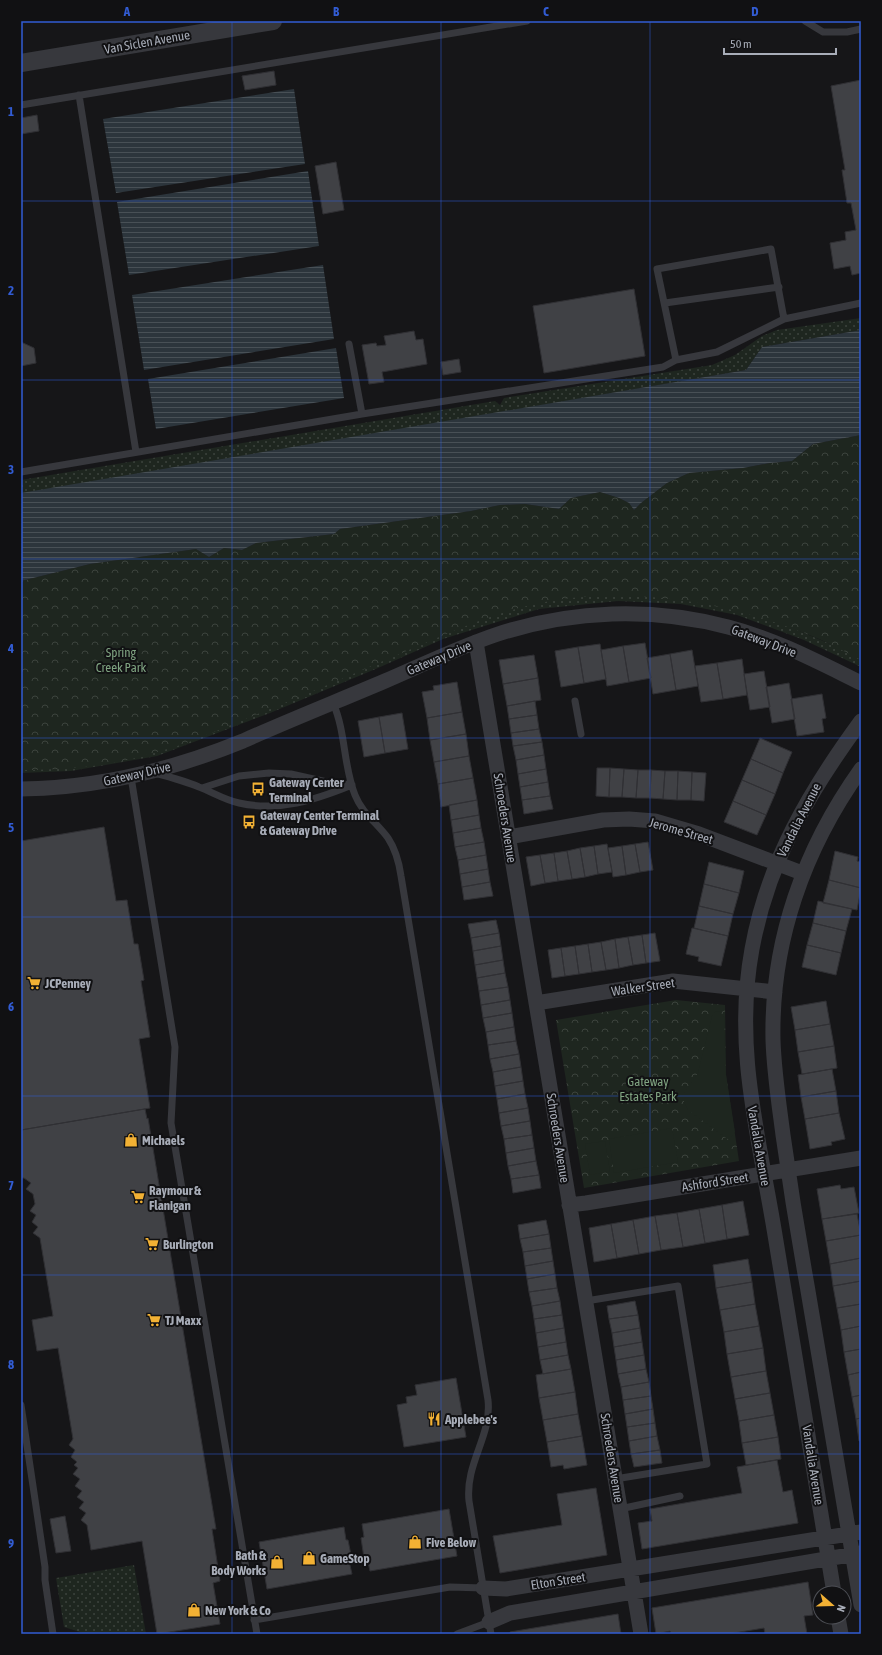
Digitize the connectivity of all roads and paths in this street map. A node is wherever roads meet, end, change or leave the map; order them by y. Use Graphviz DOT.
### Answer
graph roads {
  1 [pos="273,21"];
  2 [pos="527,21"];
  3 [pos="805,21"];
  4 [pos="861,29"];
  5 [pos="21,63"];
  6 [pos="79,95"];
  7 [pos="21,105"];
  8 [pos="779,287"];
  9 [pos="665,303"];
  10 [pos="861,303"];
  11 [pos="784,319"];
  12 [pos="349,344"];
  13 [pos="676,360"];
  14 [pos="362,414"];
  15 [pos="136,452"];
  16 [pos="21,472"];
  17 [pos="476,642"];
  18 [pos="861,683"];
  19 [pos="575,701"];
  20 [pos="333,703"];
  21 [pos="861,721"];
  22 [pos="581,734"];
  23 [pos="861,769"];
  24 [pos="151,772"];
  25 [pos="131,777"];
  26 [pos="352,785"];
  27 [pos="202,788"];
  28 [pos="21,789"];
  29 [pos="508,837"];
  30 [pos="777,863"];
  31 [pos="802,873"];
  32 [pos="747,989"];
  33 [pos="775,992"];
  34 [pos="536,1004"];
  35 [pos="861,1158"];
  36 [pos="788,1170"];
  37 [pos="765,1174"];
  38 [pos="570,1205"];
  39 [pos="586,1302"];
  40 [pos="21,1405"];
  41 [pos="615,1479"];
  42 [pos="680,1496"];
  43 [pos="620,1509"];
  44 [pos="855,1533"];
  45 [pos="825,1538"];
  46 [pos="857,1554"];
  47 [pos="829,1558"];
  48 [pos="630,1570"];
  49 [pos="833,1585"];
  50 [pos="484,1588"];
  51 [pos="634,1592"];
  52 [pos="861,1605"];
  53 [pos="254,1620"];
  54 [pos="490,1628"];
  55 [pos="53,1634"];
  56 [pos="257,1634"];
  57 [pos="457,1634"];
  58 [pos="641,1634"];
  1 -- 5 [label="street, Van Siclen Avenue"];
  2 -- 6 [label="lane"];
  3 -- 4 [label="lane"];
  6 -- 7 [label="lane"];
  6 -- 15 [label="lane"];
  8 -- 9 [label="lane"];
  8 -- 9 [label="lane"];
  8 -- 11 [label="lane"];
  9 -- 13 [label="lane"];
  10 -- 11 [label="lane"];
  11 -- 13 [label="lane"];
  12 -- 14 [label="lane"];
  13 -- 14 [label="lane"];
  14 -- 15 [label="lane"];
  15 -- 16 [label="lane"];
  17 -- 18 [label="street, Gateway Drive"];
  17 -- 20 [label="street, Gateway Drive"];
  17 -- 29 [label="street, Schroeders Avenue"];
  19 -- 22 [label="lane"];
  20 -- 24 [label="street, Gateway Drive"];
  20 -- 26 [label="lane"];
  21 -- 30 [label="street, Vandalia Avenue"];
  23 -- 31 [label="street, Vandalia Avenue"];
  24 -- 25 [label="street, Gateway Drive"];
  24 -- 27 [label="lane"];
  25 -- 28 [label="street, Gateway Drive"];
  25 -- 53 [label="lane"];
  26 -- 27 [label="lane"];
  26 -- 27 [label="lane"];
  26 -- 50 [label="lane"];
  29 -- 30 [label="street, Jerome Street"];
  29 -- 34 [label="street, Schroeders Avenue"];
  30 -- 31 [label="street, Jerome Street"];
  30 -- 32 [label="street, Vandalia Avenue"];
  31 -- 33 [label="street, Vandalia Avenue"];
  32 -- 33 [label="street, Walker Street"];
  32 -- 34 [label="street, Walker Street"];
  32 -- 37 [label="street, Vandalia Avenue"];
  33 -- 36 [label="street, Vandalia Avenue"];
  34 -- 38 [label="street, Schroeders Avenue"];
  35 -- 36 [label="street, Ashford Street"];
  36 -- 37 [label="street, Ashford Street"];
  36 -- 44 [label="street, Vandalia Avenue"];
  37 -- 38 [label="street, Ashford Street"];
  37 -- 45 [label="street, Vandalia Avenue"];
  38 -- 39 [label="street, Schroeders Avenue"];
  39 -- 41 [label="street, Schroeders Avenue"];
  39 -- 41 [label="lane"];
  40 -- 55 [label="lane"];
  41 -- 43 [label="street, Schroeders Avenue"];
  42 -- 43 [label="lane"];
  43 -- 48 [label="street, Schroeders Avenue"];
  44 -- 45 [label="street, Elton Street"];
  44 -- 46 [label="street, Vandalia Avenue"];
  45 -- 47 [label="street, Vandalia Avenue"];
  45 -- 48 [label="street, Elton Street"];
  46 -- 47 [label="street, Elton Street"];
  46 -- 52 [label="street, Vandalia Avenue"];
  47 -- 49 [label="street, Vandalia Avenue"];
  47 -- 51 [label="street, Elton Street"];
  48 -- 50 [label="street, Elton Street"];
  48 -- 51 [label="street, Schroeders Avenue"];
  50 -- 53 [label="lane, Elton Street"];
  50 -- 54 [label="lane"];
  51 -- 54 [label="street, Elton Street"];
  51 -- 58 [label="street, Schroeders Avenue"];
  53 -- 56 [label="lane"];
  54 -- 57 [label="lane, Elton Street"];
}
